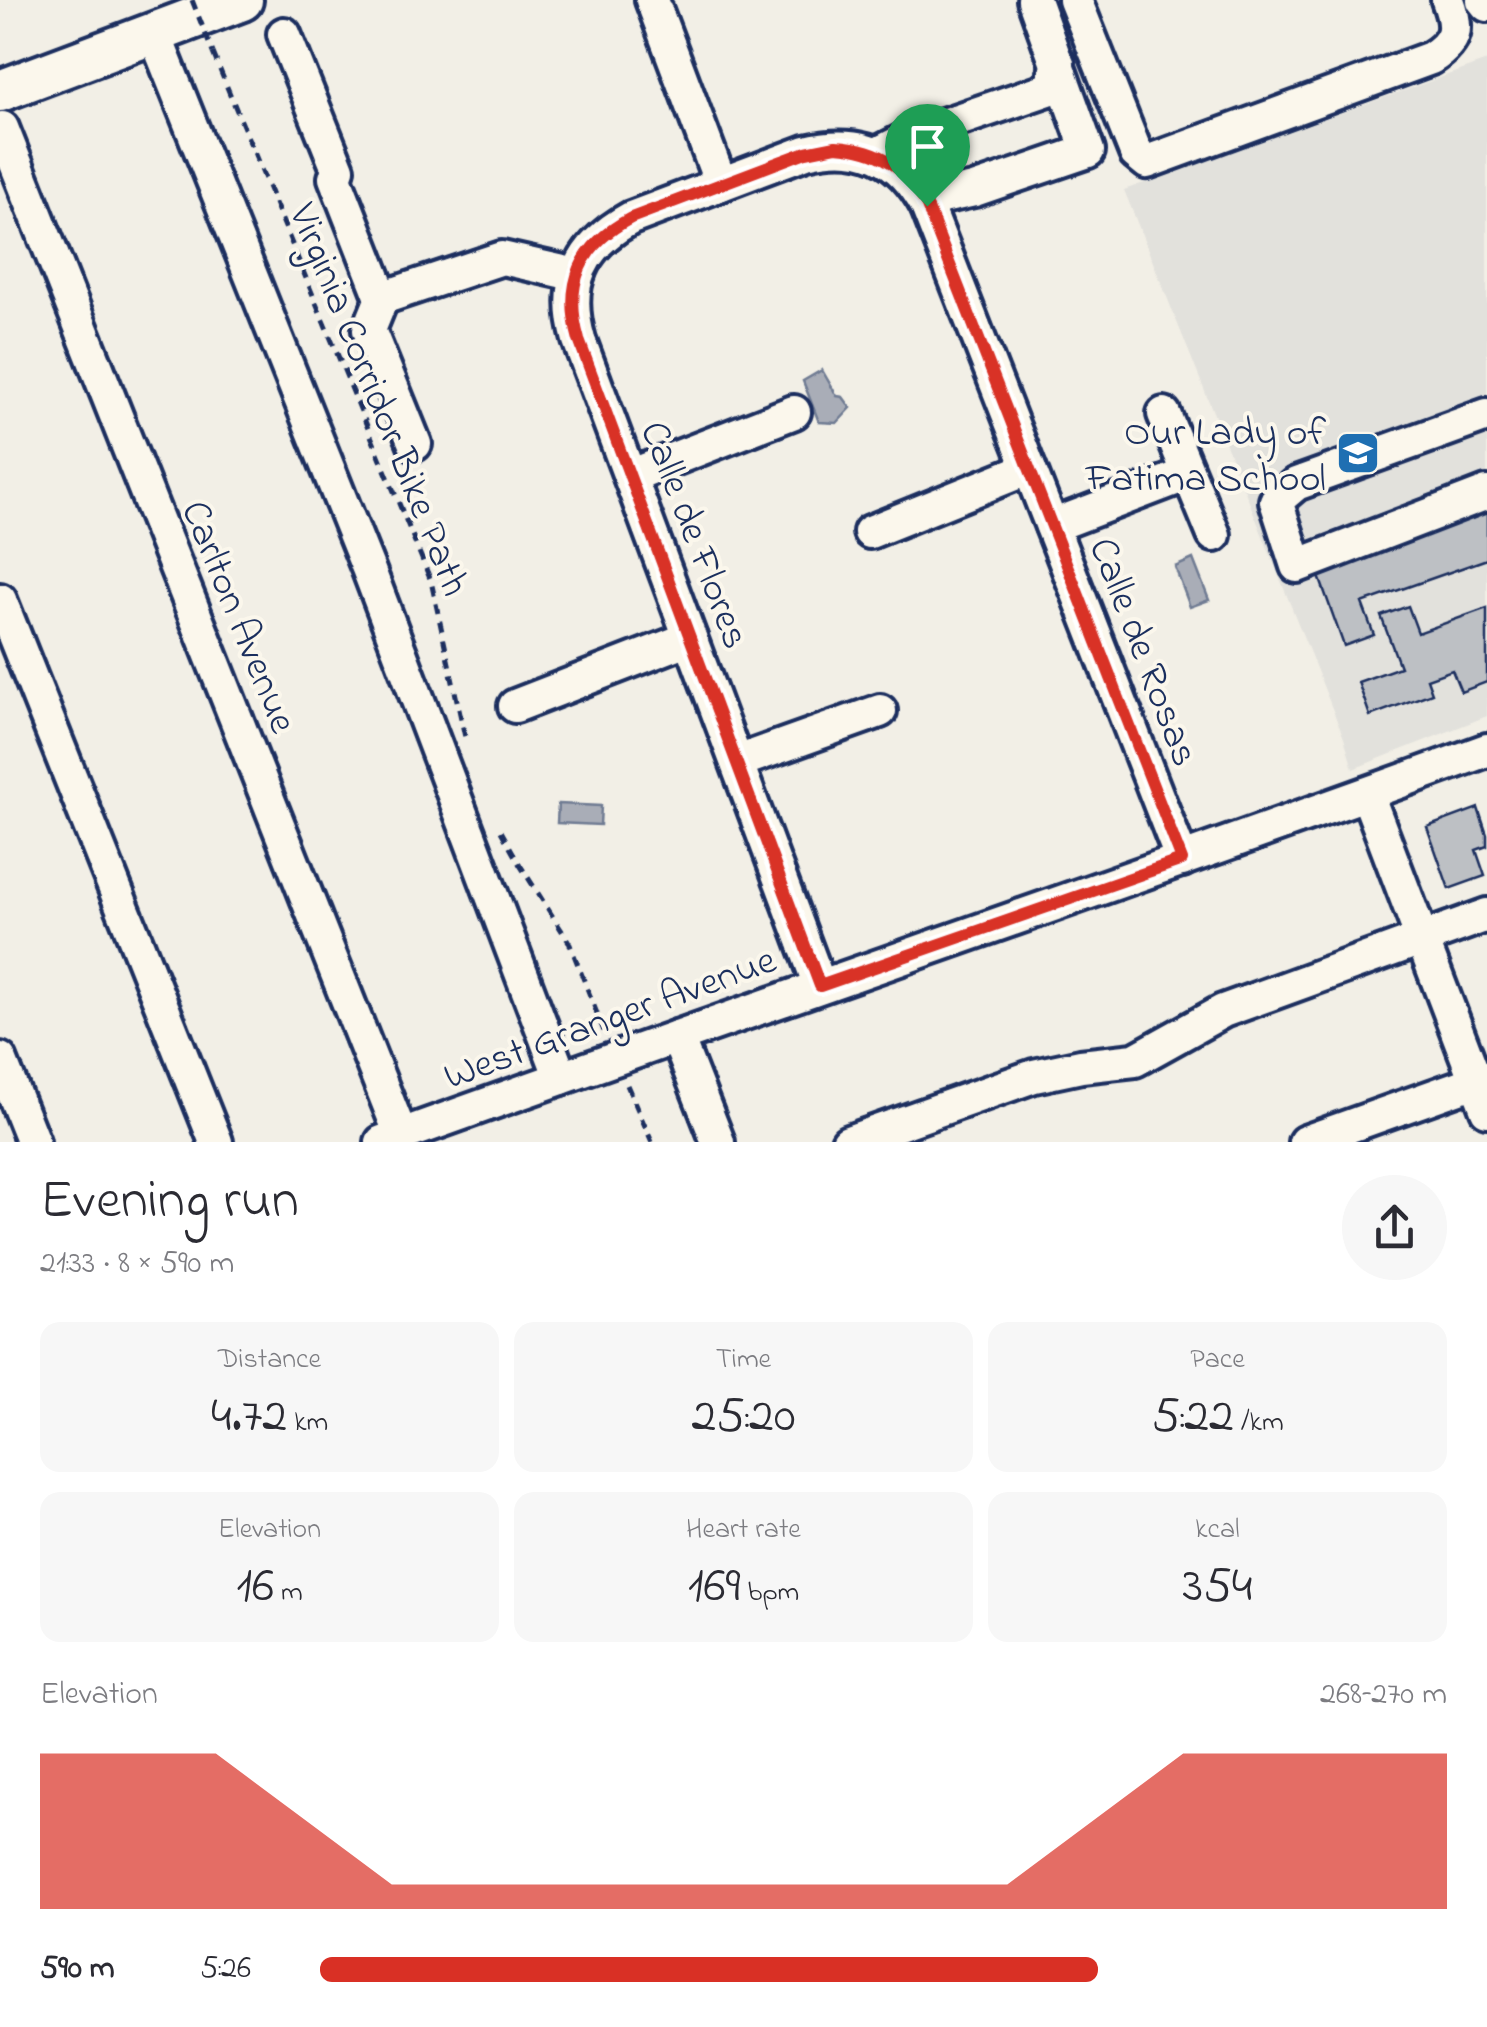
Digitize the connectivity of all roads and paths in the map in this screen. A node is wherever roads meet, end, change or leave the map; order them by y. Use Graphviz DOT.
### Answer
graph roads {
  1 [pos="192,0"];
  2 [pos="242,0"];
  3 [pos="652,0"];
  4 [pos="1034,0"];
  5 [pos="1075,0"];
  6 [pos="1448,0"];
  7 [pos="154,33"];
  8 [pos="284,34"];
  9 [pos="1058,63"];
  10 [pos="1,109"];
  11 [pos="877,154"];
  12 [pos="721,184"];
  13 [pos="927,206"];
  14 [pos="577,275"];
  15 [pos="382,298"];
  16 [pos="794,412"];
  17 [pos="1164,414"];
  18 [pos="1487,416"];
  19 [pos="415,444"];
  20 [pos="1029,468"];
  21 [pos="1188,474"];
  22 [pos="630,476"];
  23 [pos="1487,493"];
  24 [pos="1052,526"];
  25 [pos="870,532"];
  26 [pos="1214,535"];
  27 [pos="0,600"];
  28 [pos="690,638"];
  29 [pos="516,706"];
  30 [pos="880,711"];
  31 [pos="467,744"];
  32 [pos="1487,750"];
  33 [pos="737,762"];
  34 [pos="1366,794"];
  35 [pos="495,821"];
  36 [pos="1182,860"];
  37 [pos="1487,915"];
  38 [pos="1422,938"];
  39 [pos="820,986"];
  40 [pos="677,1037"];
  41 [pos="607,1038"];
  42 [pos="0,1059"];
  43 [pos="561,1078"];
  44 [pos="625,1080"];
  45 [pos="1483,1089"];
  46 [pos="391,1139"];
  47 [pos="33,1142"];
  48 [pos="216,1142"];
  49 [pos="652,1142"];
  50 [pos="718,1142"];
  51 [pos="848,1142"];
  52 [pos="1305,1142"];
  1 -- 31 [label="path, Virginia Corridor Bike Path, bridge"];
  2 -- 7 [label="main road"];
  3 -- 12 [label="street"];
  4 -- 9 [label="street"];
  5 -- 6 [label="street"];
  7 -- 10 [label="main road"];
  7 -- 43 [label="street"];
  8 -- 15 [label="street"];
  9 -- 11 [label="street"];
  9 -- 13 [label="street"];
  10 -- 46 [label="street, Carlton Avenue"];
  11 -- 12 [label="street"];
  11 -- 13 [label="street, Calle de Rosas"];
  12 -- 14 [label="street"];
  13 -- 20 [label="street, Calle de Rosas"];
  14 -- 15 [label="street"];
  14 -- 22 [label="street, Calle de Flores"];
  15 -- 19 [label="street"];
  16 -- 22 [label="street"];
  17 -- 21 [label="street"];
  18 -- 23 [label="street"];
  20 -- 24 [label="street, Calle de Rosas"];
  20 -- 25 [label="street"];
  21 -- 24 [label="street"];
  21 -- 26 [label="street"];
  22 -- 28 [label="street, Calle de Flores"];
  24 -- 36 [label="street, Calle de Rosas"];
  27 -- 48 [label="street"];
  28 -- 29 [label="street"];
  28 -- 33 [label="street, Calle de Flores"];
  30 -- 33 [label="street"];
  32 -- 34 [label="street, West Granger Avenue"];
  33 -- 39 [label="street, Calle de Flores"];
  34 -- 36 [label="street, West Granger Avenue"];
  34 -- 38 [label="street"];
  35 -- 41 [label="path"];
  36 -- 39 [label="street, West Granger Avenue"];
  37 -- 38 [label="street"];
  38 -- 45 [label="street"];
  38 -- 51 [label="street"];
  39 -- 40 [label="street, West Granger Avenue"];
  40 -- 43 [label="street, West Granger Avenue"];
  40 -- 50 [label="street"];
  42 -- 47 [label="street"];
  43 -- 46 [label="street, West Granger Avenue"];
  44 -- 49 [label="path"];
  45 -- 52 [label="street"];
}
